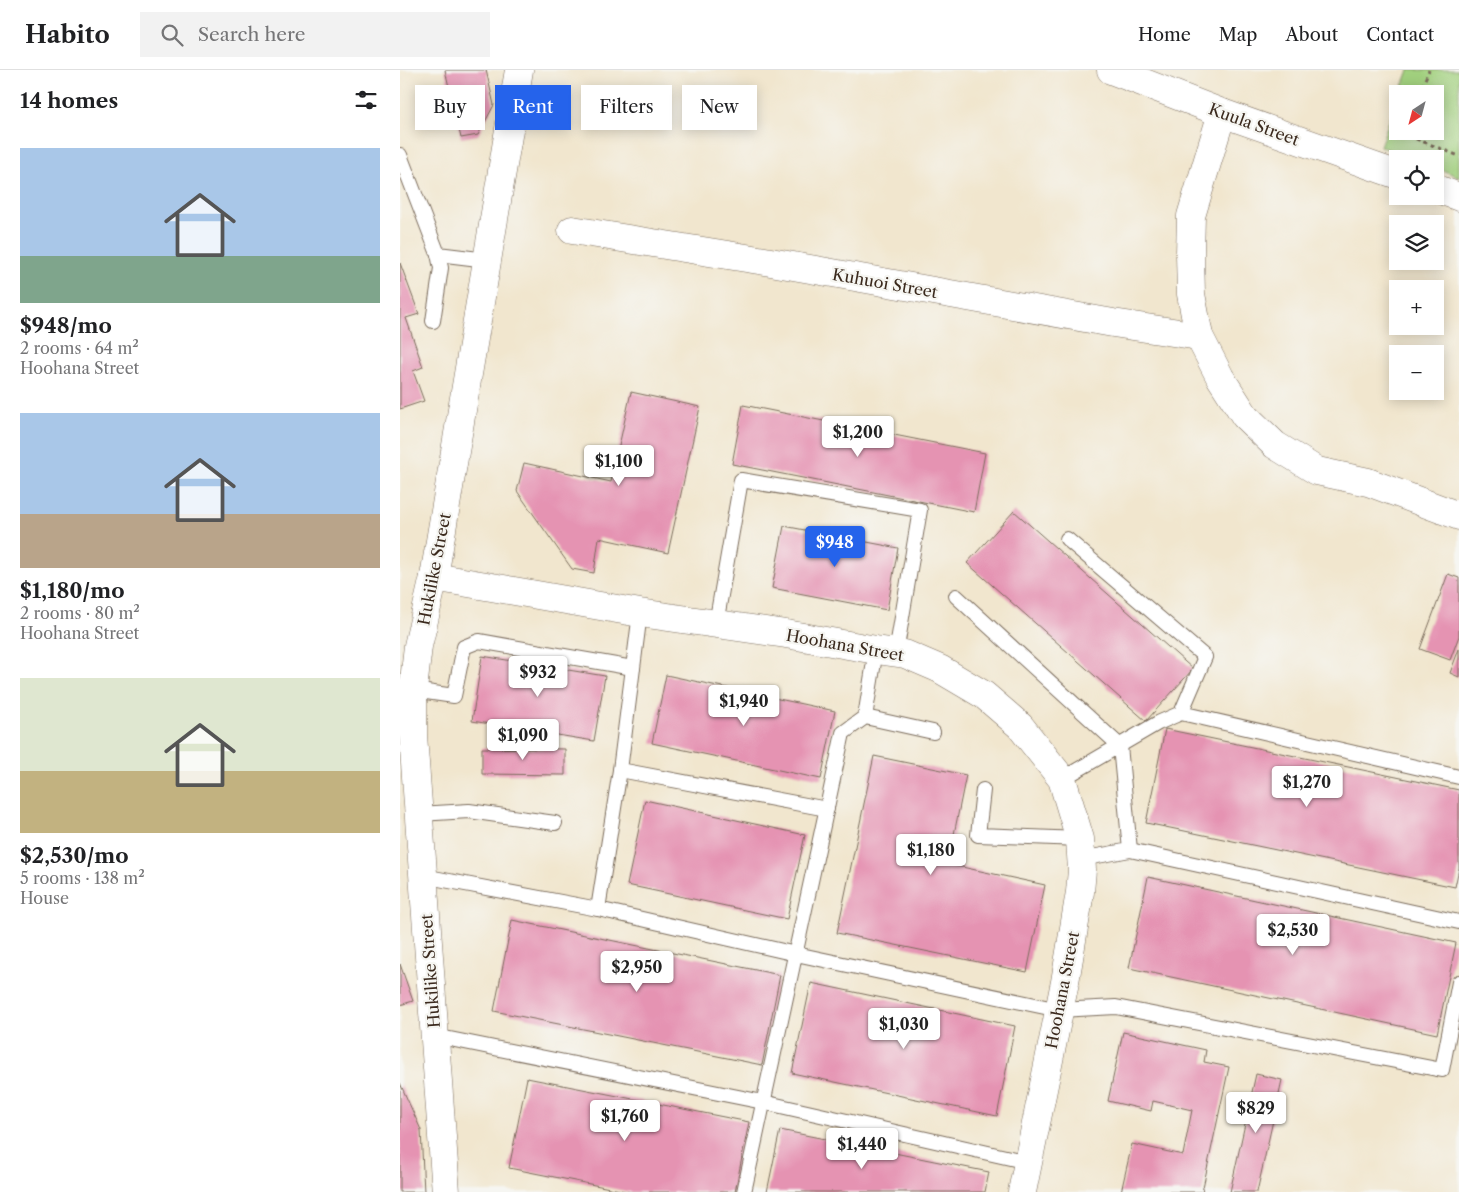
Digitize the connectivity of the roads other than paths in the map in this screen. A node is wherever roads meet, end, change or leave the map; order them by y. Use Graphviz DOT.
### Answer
graph roads {
  1 [pos="518,70"];
  2 [pos="1111,70"];
  3 [pos="1222,113"];
  4 [pos="400,155"];
  5 [pos="1389,172"];
  6 [pos="1444,191"];
  7 [pos="1459,197"];
  8 [pos="572,230"];
  9 [pos="438,254"];
  10 [pos="487,260"];
  11 [pos="433,321"];
  12 [pos="1199,336"];
  13 [pos="1459,516"];
  14 [pos="1067,539"];
  15 [pos="434,577"];
  16 [pos="956,596"];
  17 [pos="640,613"];
  18 [pos="716,624"];
  19 [pos="886,652"];
  20 [pos="633,668"];
  21 [pos="413,690"];
  22 [pos="1181,713"];
  23 [pos="865,717"];
  24 [pos="932,732"];
  25 [pos="1120,746"];
  26 [pos="620,770"];
  27 [pos="1459,777"];
  28 [pos="1062,779"];
  29 [pos="983,790"];
  30 [pos="827,808"];
  31 [pos="419,814"];
  32 [pos="556,823"];
  33 [pos="1081,849"];
  34 [pos="1130,850"];
  35 [pos="423,876"];
  36 [pos="598,909"];
  37 [pos="1459,922"];
  38 [pos="796,954"];
  39 [pos="1459,982"];
  40 [pos="1059,1010"];
  41 [pos="435,1036"];
  42 [pos="763,1102"];
  43 [pos="1028,1162"];
  44 [pos="446,1192"];
  45 [pos="744,1192"];
  46 [pos="1022,1192"];
  1 -- 10 [label="street, Hukilike Street"];
  2 -- 3 [label="street, Kuula Street"];
  3 -- 5 [label="street, Kuula Street"];
  3 -- 12 [label="street"];
  4 -- 9 [label="lane"];
  6 -- 7 [label="street"];
  8 -- 12 [label="street, Kuhuoi Street"];
  9 -- 10 [label="lane"];
  9 -- 11 [label="lane"];
  10 -- 15 [label="street, Hukilike Street"];
  12 -- 13 [label="street"];
  14 -- 22 [label="lane"];
  15 -- 17 [label="street, Hoohana Street"];
  15 -- 21 [label="street, Hukilike Street"];
  16 -- 25 [label="lane"];
  17 -- 18 [label="street, Hoohana Street"];
  17 -- 20 [label="lane"];
  18 -- 19 [label="street, Hoohana Street"];
  18 -- 19 [label="lane"];
  19 -- 23 [label="lane"];
  19 -- 28 [label="street, Hoohana Street"];
  20 -- 21 [label="lane"];
  20 -- 26 [label="lane"];
  21 -- 31 [label="street, Hukilike Street"];
  22 -- 25 [label="lane"];
  22 -- 27 [label="lane"];
  23 -- 24 [label="lane"];
  23 -- 30 [label="lane"];
  25 -- 28 [label="lane"];
  25 -- 34 [label="lane"];
  26 -- 30 [label="lane"];
  26 -- 36 [label="lane"];
  28 -- 33 [label="street, Hoohana Street"];
  29 -- 33 [label="lane"];
  30 -- 38 [label="lane"];
  31 -- 32 [label="lane"];
  31 -- 35 [label="street, Hukilike Street"];
  33 -- 34 [label="lane"];
  33 -- 40 [label="street, Hoohana Street"];
  34 -- 37 [label="lane"];
  35 -- 36 [label="lane"];
  35 -- 41 [label="street, Hukilike Street"];
  36 -- 38 [label="lane"];
  38 -- 40 [label="lane"];
  38 -- 42 [label="lane"];
  39 -- 40 [label="lane"];
  40 -- 43 [label="street, Hoohana Street"];
  41 -- 42 [label="lane"];
  41 -- 44 [label="street, Hukilike Street"];
  42 -- 43 [label="lane"];
  42 -- 45 [label="lane"];
  43 -- 46 [label="street, Hoohana Street"];
}
